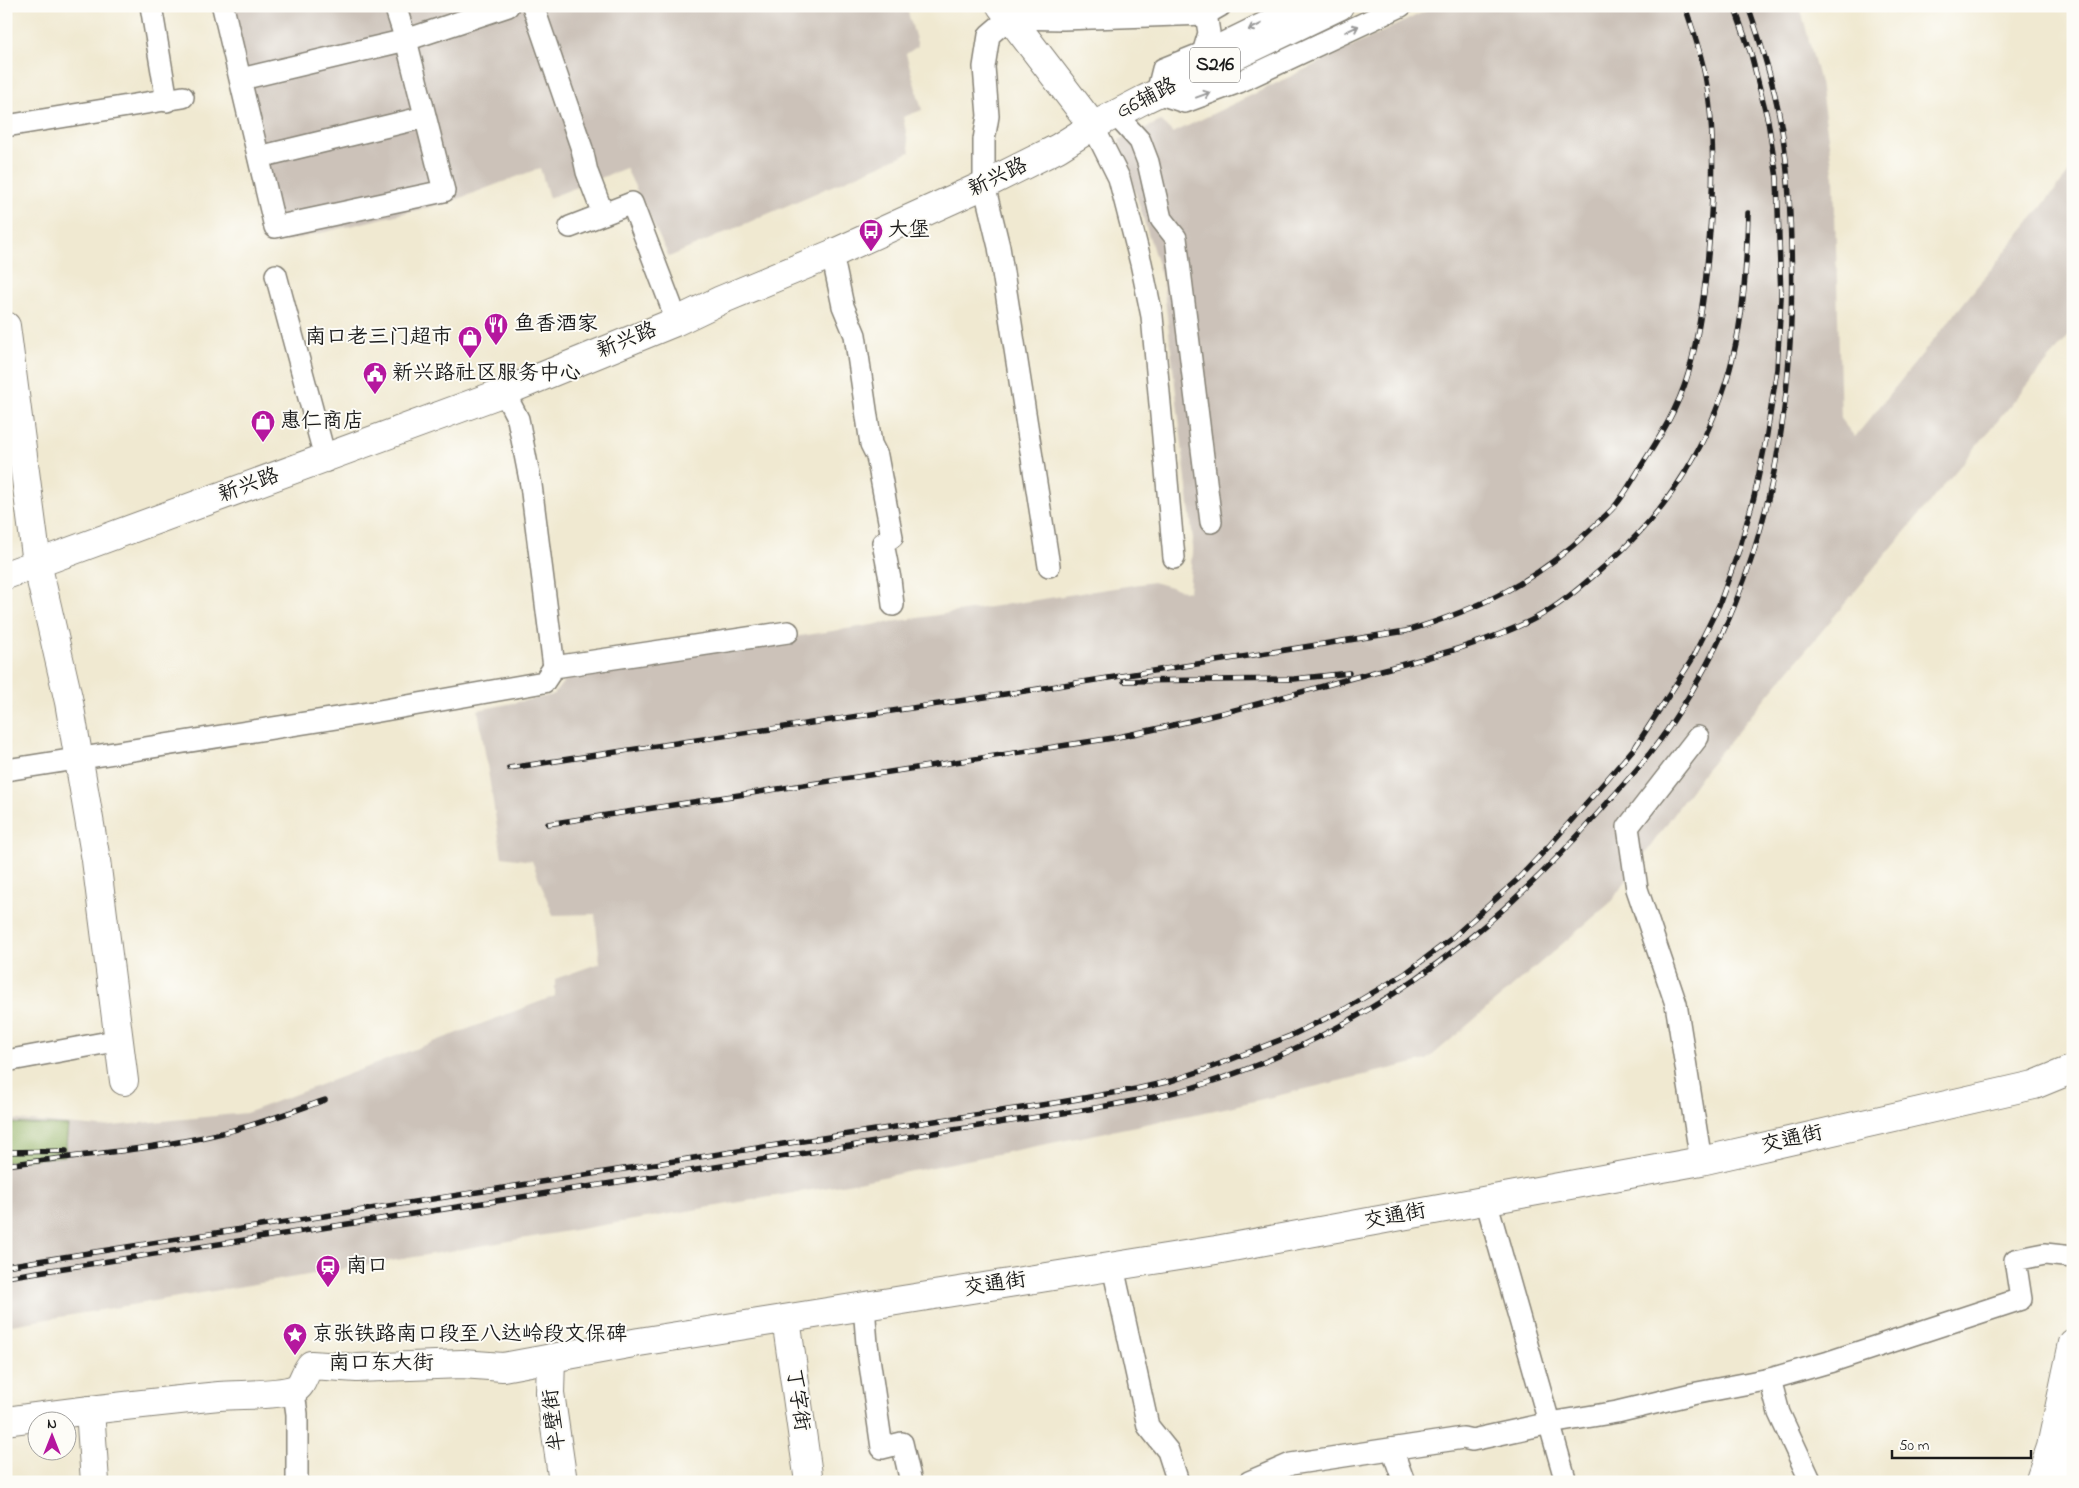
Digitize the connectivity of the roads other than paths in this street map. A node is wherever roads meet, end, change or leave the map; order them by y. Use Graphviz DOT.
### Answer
graph roads {
  1 [pos="151,6"];
  2 [pos="395,6"];
  3 [pos="508,6"];
  4 [pos="532,6"];
  5 [pos="1299,6"];
  6 [pos="1339,6"];
  7 [pos="1401,6"];
  8 [pos="223,7"];
  9 [pos="1213,10"];
  10 [pos="1005,12"];
  11 [pos="406,40"];
  12 [pos="1203,53"];
  13 [pos="240,79"];
  14 [pos="1157,93"];
  15 [pos="425,117"];
  16 [pos="1104,120"];
  17 [pos="6,126"];
  18 [pos="259,157"];
  19 [pos="984,186"];
  20 [pos="604,214"];
  21 [pos="570,227"];
  22 [pos="832,254"];
  23 [pos="276,275"];
  24 [pos="675,322"];
  25 [pos="6,326"];
  26 [pos="504,392"];
  27 [pos="326,460"];
  28 [pos="1211,522"];
  29 [pos="1174,558"];
  30 [pos="37,563"];
  31 [pos="1049,566"];
  32 [pos="6,575"];
  33 [pos="893,605"];
  34 [pos="788,632"];
  35 [pos="554,667"];
  36 [pos="1698,737"];
  37 [pos="79,759"];
  38 [pos="6,770"];
  39 [pos="120,1040"];
  40 [pos="6,1061"];
  41 [pos="2073,1068"];
  42 [pos="124,1081"];
  43 [pos="1701,1161"];
  44 [pos="1486,1200"];
  45 [pos="2073,1257"];
  46 [pos="1113,1267"];
  47 [pos="864,1306"];
  48 [pos="786,1319"];
  49 [pos="709,1331"];
  50 [pos="2073,1343"];
  51 [pos="551,1358"];
  52 [pos="1770,1379"];
  53 [pos="284,1391"];
  54 [pos="90,1410"];
  55 [pos="6,1421"];
  56 [pos="1550,1423"];
  57 [pos="2073,1444"];
  58 [pos="1392,1449"];
  59 [pos="1294,1473"];
  60 [pos="95,1482"];
  61 [pos="297,1482"];
  62 [pos="563,1482"];
  63 [pos="809,1482"];
  64 [pos="911,1482"];
  65 [pos="1178,1482"];
  66 [pos="1249,1482"];
  67 [pos="1404,1482"];
  68 [pos="1566,1482"];
  69 [pos="1811,1482"];
  70 [pos="2039,1482"];
  71 [pos="2062,1482"];
  1 -- 17 [label="street"];
  2 -- 11 [label="street"];
  3 -- 11 [label="street"];
  4 -- 20 [label="street"];
  5 -- 12 [label="street, one-way"];
  6 -- 14 [label="street, G6辅路 / S216"];
  14 -- 7 [label="street, one-way"];
  8 -- 13 [label="street"];
  9 -- 10 [label="street"];
  9 -- 12 [label="street"];
  10 -- 16 [label="street, G6辅路"];
  10 -- 19 [label="street"];
  11 -- 13 [label="street"];
  11 -- 15 [label="street"];
  12 -- 14 [label="street"];
  13 -- 18 [label="street"];
  14 -- 16 [label="street, G6辅路 / S216"];
  15 -- 18 [label="street"];
  15 -- 18 [label="street"];
  16 -- 19 [label="street, 新兴路"];
  16 -- 28 [label="street"];
  16 -- 29 [label="street"];
  19 -- 22 [label="street, 新兴路"];
  19 -- 31 [label="street"];
  20 -- 21 [label="street"];
  20 -- 24 [label="street"];
  22 -- 24 [label="street, 新兴路"];
  22 -- 33 [label="street"];
  23 -- 27 [label="street"];
  24 -- 26 [label="street, 新兴路"];
  25 -- 30 [label="street"];
  26 -- 30 [label="street, 新兴路"];
  26 -- 35 [label="street"];
  30 -- 32 [label="street, 新兴路"];
  30 -- 37 [label="street"];
  34 -- 35 [label="street"];
  35 -- 37 [label="street"];
  36 -- 43 [label="street"];
  37 -- 38 [label="street"];
  37 -- 39 [label="street"];
  39 -- 40 [label="street"];
  39 -- 42 [label="street"];
  41 -- 43 [label="street, 交通街"];
  43 -- 44 [label="street, 交通街"];
  44 -- 46 [label="street, 交通街"];
  44 -- 56 [label="street"];
  45 -- 52 [label="street"];
  46 -- 47 [label="street, 交通街"];
  46 -- 65 [label="street"];
  47 -- 48 [label="street, 交通街"];
  47 -- 64 [label="street"];
  48 -- 49 [label="street, 交通街"];
  48 -- 63 [label="street, 丁字街"];
  49 -- 51 [label="street, 南口东大街"];
  50 -- 70 [label="street"];
  51 -- 53 [label="street, 南口东大街"];
  51 -- 62 [label="street, 半壁街"];
  52 -- 56 [label="street"];
  52 -- 69 [label="street"];
  53 -- 54 [label="street"];
  53 -- 61 [label="street"];
  54 -- 55 [label="street"];
  54 -- 60 [label="street"];
  56 -- 58 [label="street"];
  56 -- 68 [label="street"];
  57 -- 71 [label="street"];
  58 -- 59 [label="street"];
  58 -- 67 [label="street"];
  59 -- 66 [label="street"];
}
